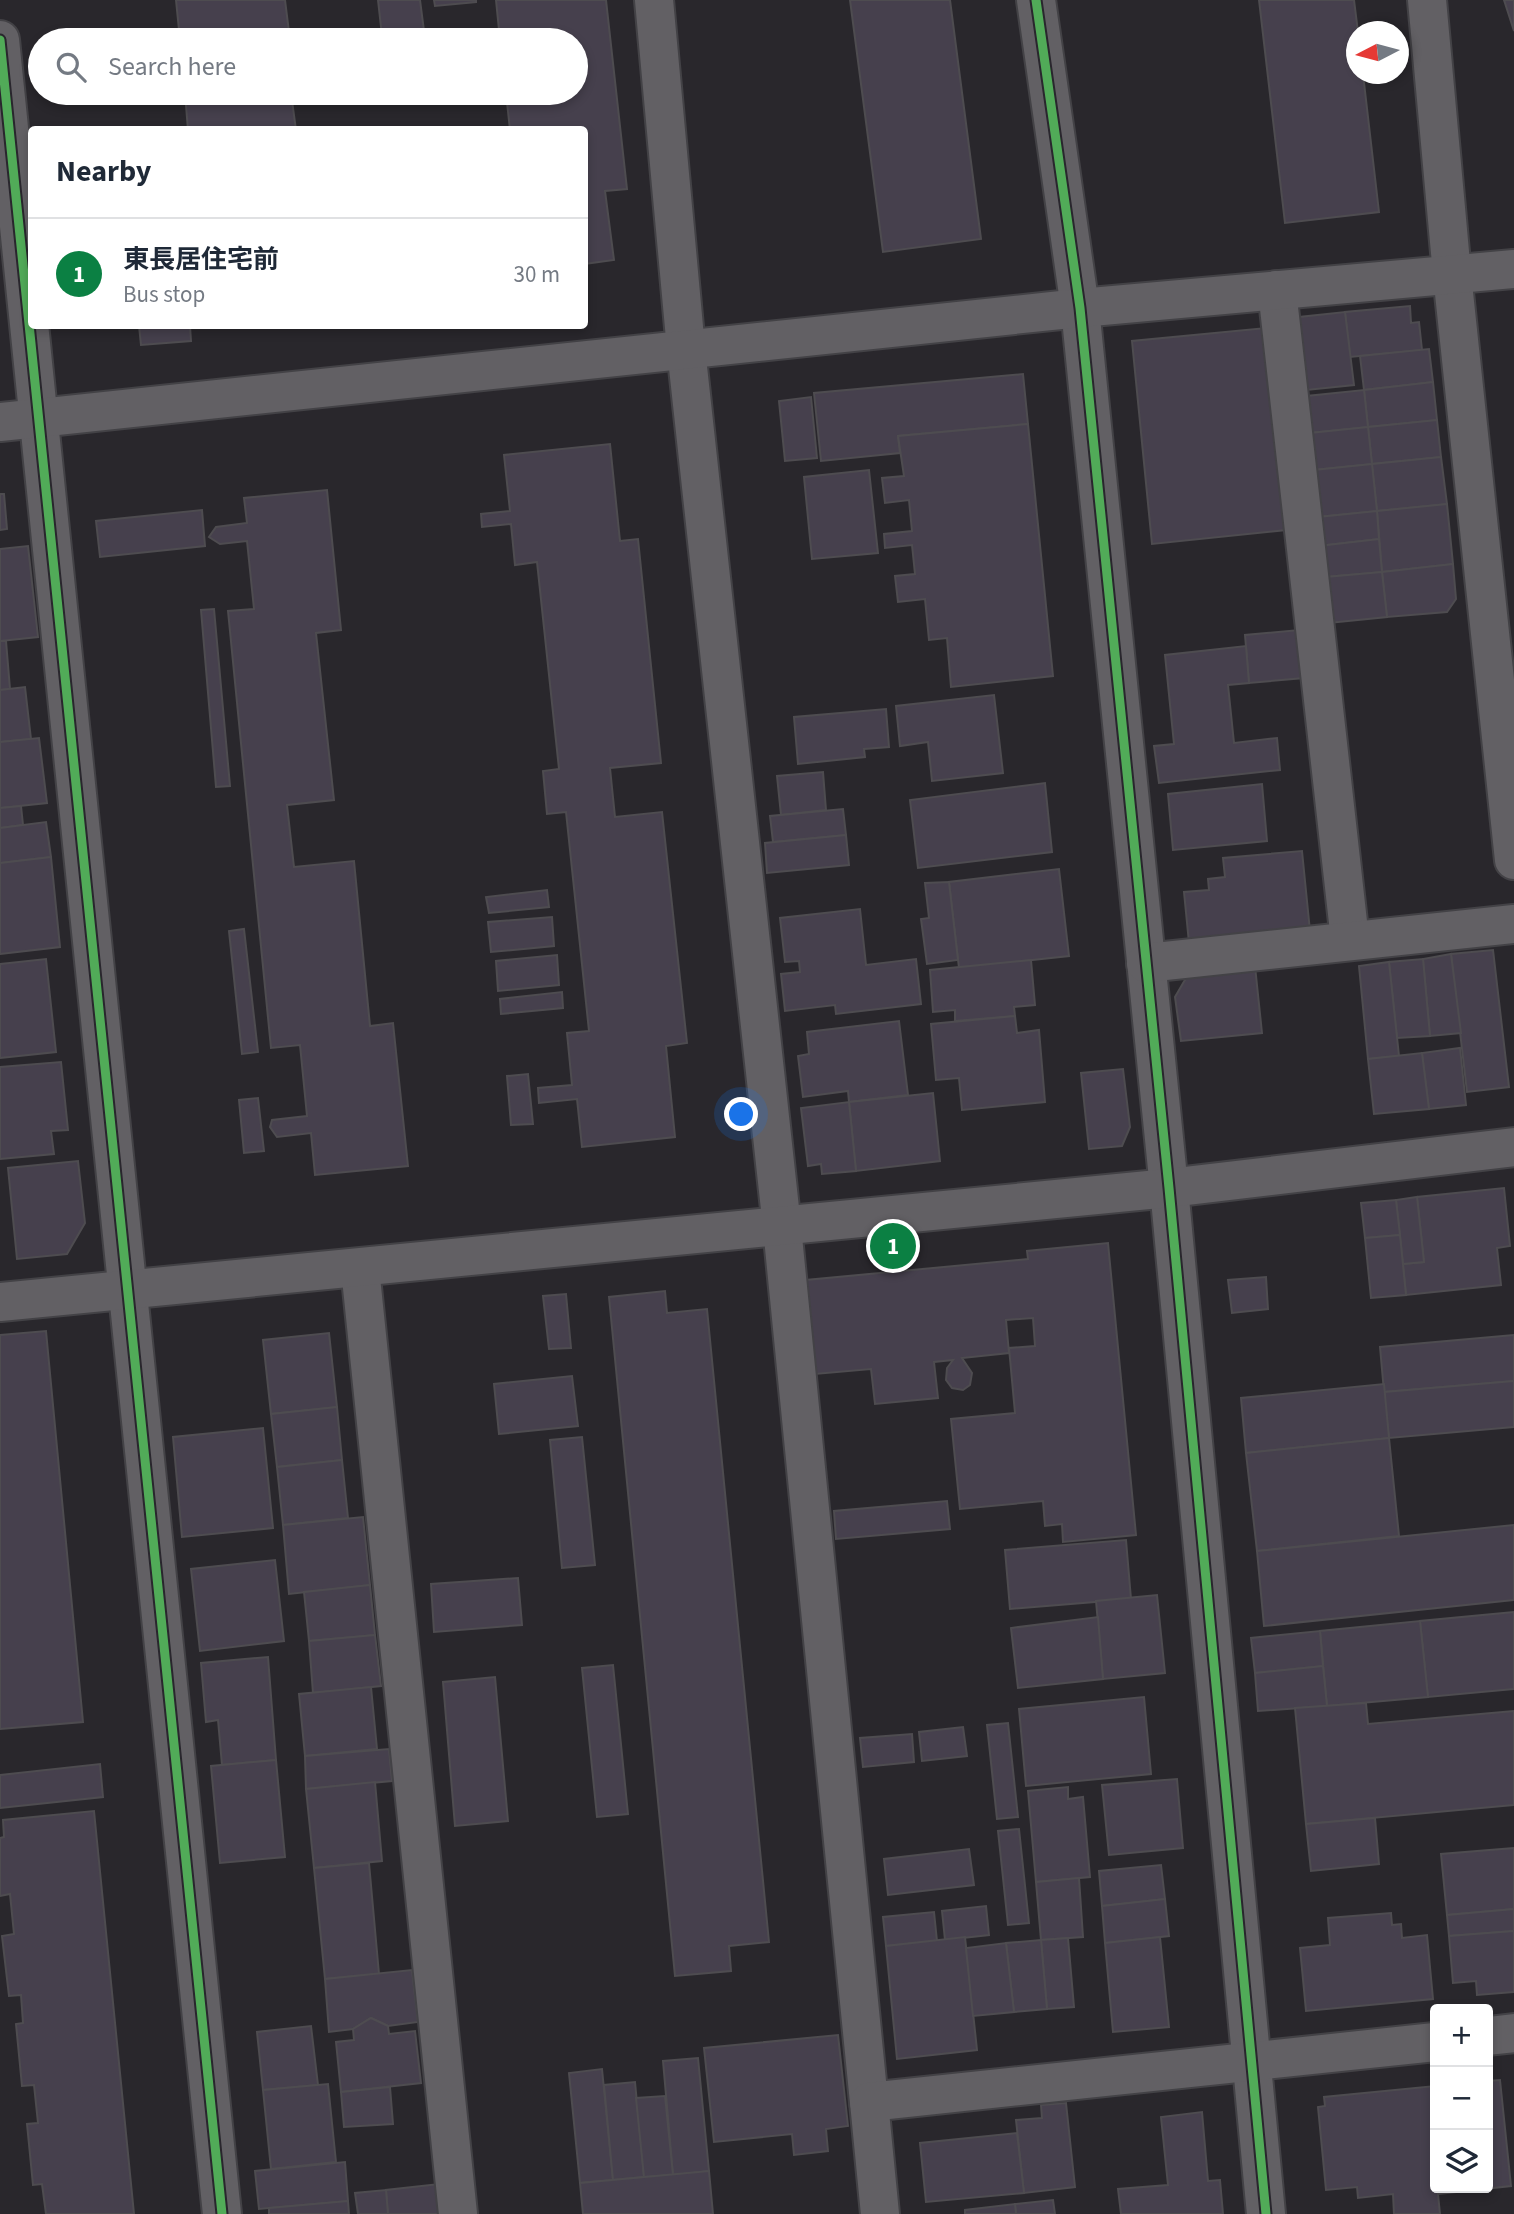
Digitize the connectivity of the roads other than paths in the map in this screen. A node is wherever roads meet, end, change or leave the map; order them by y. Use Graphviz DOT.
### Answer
graph roads {
  1 [pos="654,0"];
  2 [pos="1036,0"];
  3 [pos="1427,0"];
  4 [pos="0,40"];
  5 [pos="1514,268"];
  6 [pos="1452,274"];
  7 [pos="1277,290"];
  8 [pos="1080,308"];
  9 [pos="28,319"];
  10 [pos="29,329"];
  11 [pos="685,349"];
  12 [pos="38,418"];
  13 [pos="0,422"];
  14 [pos="1514,860"];
  15 [pos="1514,924"];
  16 [pos="1350,940"];
  17 [pos="1146,963"];
  18 [pos="1514,1147"];
  19 [pos="1169,1188"];
  20 [pos="782,1227"];
  21 [pos="360,1268"];
  22 [pos="126,1291"];
  23 [pos="0,1302"];
  24 [pos="1514,2033"];
  25 [pos="1493,2035"];
  26 [pos="1430,2043"];
  27 [pos="1250,2064"];
  28 [pos="869,2102"];
  29 [pos="222,2214"];
  30 [pos="458,2214"];
  31 [pos="880,2214"];
  32 [pos="1266,2214"];
  1 -- 11 [label="street"];
  2 -- 8 [label="street"];
  3 -- 6 [label="street"];
  4 -- 9 [label="street"];
  5 -- 6 [label="street"];
  6 -- 7 [label="street"];
  6 -- 14 [label="street"];
  7 -- 8 [label="street"];
  7 -- 16 [label="street"];
  8 -- 11 [label="street"];
  8 -- 17 [label="street"];
  10 -- 12 [label="street"];
  11 -- 12 [label="street"];
  11 -- 20 [label="street"];
  12 -- 13 [label="street"];
  12 -- 22 [label="street"];
  15 -- 16 [label="street"];
  16 -- 17 [label="street"];
  17 -- 19 [label="street"];
  18 -- 19 [label="street"];
  19 -- 20 [label="street"];
  19 -- 27 [label="street"];
  20 -- 21 [label="street"];
  20 -- 28 [label="street"];
  21 -- 22 [label="street"];
  21 -- 30 [label="street"];
  22 -- 23 [label="street"];
  22 -- 29 [label="street"];
  24 -- 25 [label="street"];
  26 -- 27 [label="street"];
  27 -- 28 [label="street"];
  27 -- 32 [label="street"];
  28 -- 31 [label="street"];
}
